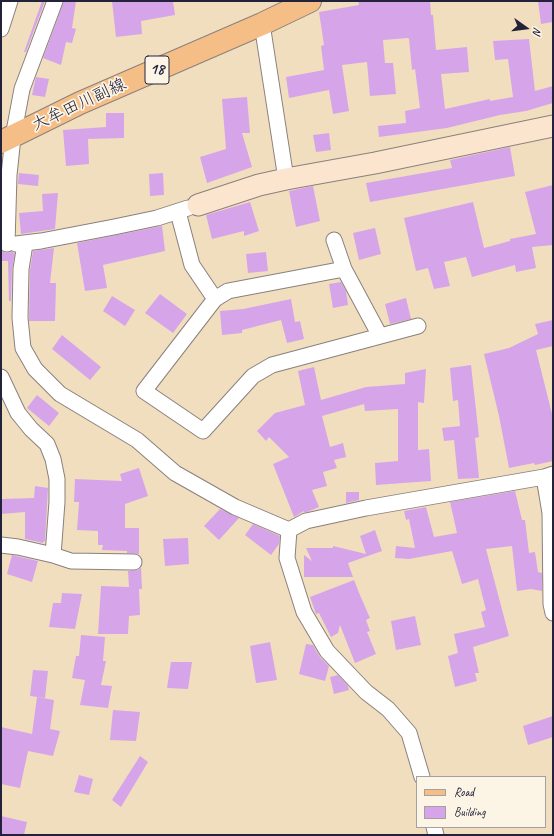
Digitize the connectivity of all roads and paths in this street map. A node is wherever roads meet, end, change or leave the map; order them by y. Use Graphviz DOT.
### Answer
graph roads {
  1 [pos="10,1"];
  2 [pos="55,1"];
  3 [pos="310,1"];
  4 [pos="262,24"];
  5 [pos="1,29"];
  6 [pos="553,126"];
  7 [pos="6,140"];
  8 [pos="286,179"];
  9 [pos="198,205"];
  10 [pos="178,212"];
  11 [pos="334,240"];
  12 [pos="4,244"];
  13 [pos="25,244"];
  14 [pos="344,269"];
  15 [pos="215,299"];
  16 [pos="418,326"];
  17 [pos="380,336"];
  18 [pos="1,377"];
  19 [pos="548,476"];
  20 [pos="289,530"];
  21 [pos="1,545"];
  22 [pos="53,555"];
  23 [pos="134,562"];
  24 [pos="553,613"];
  25 [pos="422,776"];
  1 -- 5 [label="street"];
  2 -- 7 [label="street"];
  3 -- 4 [label="main road, 大牟田川副線 / 18"];
  4 -- 7 [label="main road, 大牟田川副線 / 18"];
  4 -- 8 [label="street"];
  6 -- 8 [label="street"];
  7 -- 12 [label="street"];
  8 -- 9 [label="street"];
  9 -- 10 [label="street"];
  10 -- 13 [label="street"];
  10 -- 15 [label="street"];
  11 -- 14 [label="street"];
  12 -- 13 [label="street"];
  13 -- 20 [label="street"];
  14 -- 15 [label="street"];
  14 -- 17 [label="street"];
  15 -- 17 [label="street"];
  16 -- 17 [label="street"];
  18 -- 22 [label="street"];
  19 -- 20 [label="street"];
  19 -- 24 [label="street"];
  20 -- 25 [label="street"];
  21 -- 22 [label="street"];
  22 -- 23 [label="street"];
}
